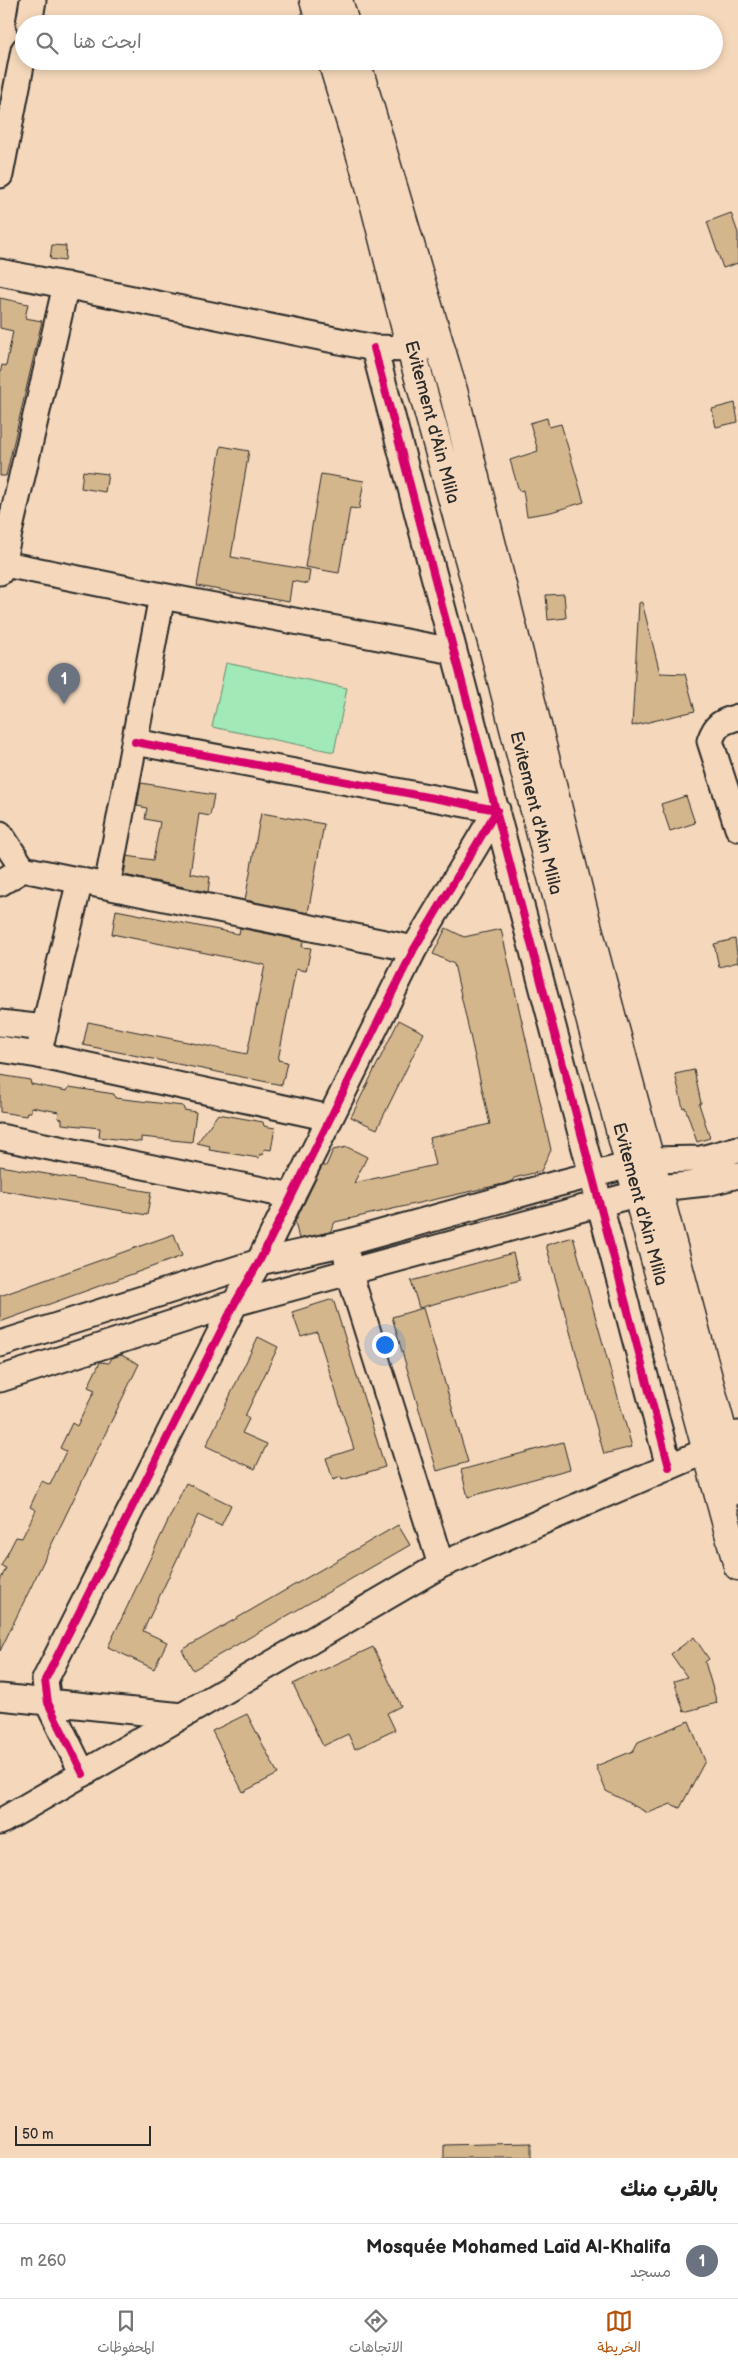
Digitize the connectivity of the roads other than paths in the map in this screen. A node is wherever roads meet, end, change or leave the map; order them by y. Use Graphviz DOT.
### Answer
graph roads {
  1 [pos="33,0"];
  2 [pos="314,0"];
  3 [pos="338,0"];
  4 [pos="30,15"];
  5 [pos="318,15"];
  6 [pos="342,15"];
  7 [pos="20,70"];
  8 [pos="335,70"];
  9 [pos="359,70"];
  10 [pos="0,175"];
  11 [pos="0,272"];
  12 [pos="66,286"];
  13 [pos="440,344"];
  14 [pos="374,348"];
  15 [pos="411,349"];
  16 [pos="1,566"];
  17 [pos="162,596"];
  18 [pos="453,651"];
  19 [pos="738,717"];
  20 [pos="135,742"];
  21 [pos="497,810"];
  22 [pos="738,828"];
  23 [pos="0,834"];
  24 [pos="23,869"];
  25 [pos="80,880"];
  26 [pos="0,883"];
  27 [pos="107,886"];
  28 [pos="414,949"];
  29 [pos="0,1023"];
  30 [pos="45,1028"];
  31 [pos="0,1048"];
  32 [pos="38,1055"];
  33 [pos="330,1118"];
  34 [pos="0,1137"];
  35 [pos="738,1149"];
  36 [pos="640,1162"];
  37 [pos="593,1175"];
  38 [pos="738,1175"];
  39 [pos="648,1191"];
  40 [pos="292,1196"];
  41 [pos="602,1203"];
  42 [pos="345,1243"];
  43 [pos="259,1262"];
  44 [pos="349,1272"];
  45 [pos="235,1303"];
  46 [pos="0,1344"];
  47 [pos="0,1378"];
  48 [pos="723,1442"];
  49 [pos="669,1467"];
  50 [pos="738,1490"];
  51 [pos="441,1565"];
  52 [pos="738,1566"];
  53 [pos="0,1697"];
  54 [pos="48,1702"];
  55 [pos="182,1716"];
  56 [pos="83,1774"];
  57 [pos="0,1822"];
  1 -- 4 [label="street"];
  2 -- 5 [label="highway"];
  3 -- 6 [label="highway"];
  7 -- 10 [label="street"];
  8 -- 15 [label="highway, Evitement d'Ain Mlila"];
  9 -- 13 [label="highway, Evitement d'Ain Mlila"];
  11 -- 12 [label="street"];
  12 -- 14 [label="street"];
  12 -- 16 [label="street"];
  13 -- 15 [label="street"];
  13 -- 36 [label="highway, Evitement d'Ain Mlila"];
  14 -- 15 [label="street"];
  14 -- 18 [label="street"];
  15 -- 36 [label="highway, Evitement d'Ain Mlila"];
  16 -- 17 [label="street"];
  17 -- 18 [label="street"];
  17 -- 20 [label="street"];
  18 -- 21 [label="street"];
  19 -- 22 [label="street"];
  20 -- 21 [label="street"];
  20 -- 27 [label="street"];
  21 -- 28 [label="street"];
  21 -- 37 [label="street"];
  23 -- 24 [label="street"];
  24 -- 25 [label="street"];
  24 -- 26 [label="street"];
  25 -- 27 [label="street"];
  25 -- 30 [label="street"];
  27 -- 28 [label="street"];
  28 -- 33 [label="street"];
  29 -- 30 [label="street"];
  30 -- 32 [label="street"];
  31 -- 32 [label="street"];
  32 -- 33 [label="street"];
  33 -- 40 [label="street"];
  34 -- 40 [label="street"];
  35 -- 36 [label="street"];
  36 -- 37 [label="street"];
  36 -- 39 [label="highway, Evitement d'Ain Mlila"];
  37 -- 41 [label="street"];
  37 -- 42 [label="street"];
  38 -- 39 [label="street"];
  39 -- 41 [label="street"];
  39 -- 48 [label="highway, Evitement d'Ain Mlila"];
  40 -- 43 [label="street"];
  41 -- 44 [label="street"];
  41 -- 49 [label="street"];
  42 -- 43 [label="street"];
  42 -- 44 [label="street"];
  43 -- 45 [label="street"];
  43 -- 46 [label="street"];
  44 -- 45 [label="street"];
  44 -- 51 [label="street"];
  45 -- 47 [label="street"];
  45 -- 54 [label="street"];
  48 -- 49 [label="street"];
  48 -- 50 [label="highway, Evitement d'Ain Mlila"];
  48 -- 52 [label="highway, Evitement d'Ain Mlila"];
  49 -- 51 [label="street"];
  51 -- 55 [label="street"];
  53 -- 54 [label="street"];
  54 -- 55 [label="street"];
  54 -- 56 [label="street"];
  55 -- 56 [label="street"];
  56 -- 57 [label="street"];
}
